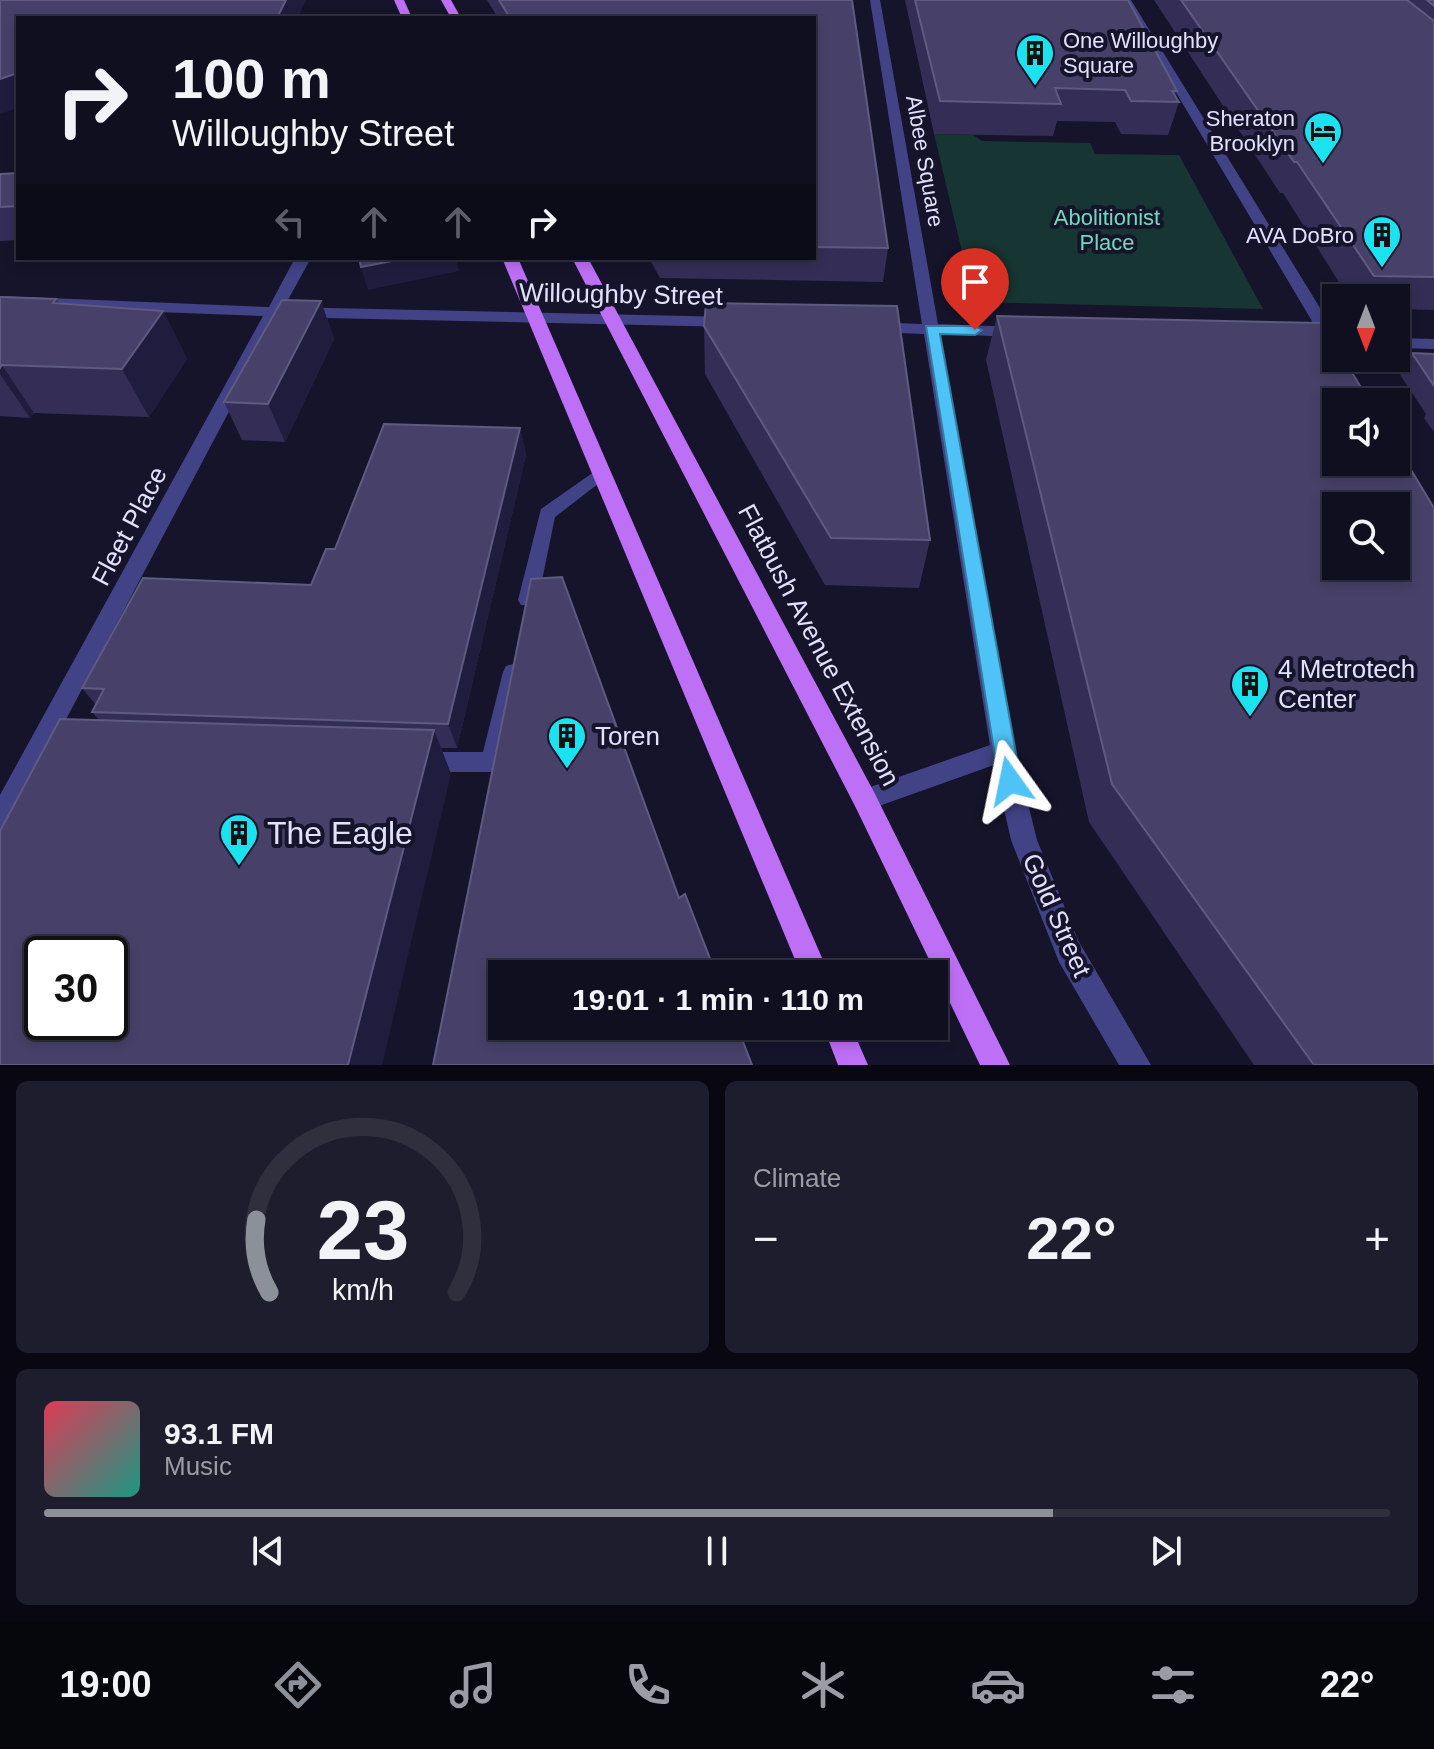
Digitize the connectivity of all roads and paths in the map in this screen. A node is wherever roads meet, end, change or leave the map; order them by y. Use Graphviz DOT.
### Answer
graph roads {
  1 [pos="875,0"];
  2 [pos="1126,0"];
  3 [pos="302,260"];
  4 [pos="511,260"];
  5 [pos="581,260"];
  6 [pos="0,301"];
  7 [pos="274,312"];
  8 [pos="536,317"];
  9 [pos="612,318"];
  10 [pos="753,323"];
  11 [pos="1322,323"];
  12 [pos="848,326"];
  13 [pos="932,329"];
  14 [pos="1036,332"];
  15 [pos="1308,341"];
  16 [pos="1322,343"];
  17 [pos="1410,343"];
  18 [pos="1434,344"];
  19 [pos="601,473"];
  20 [pos="524,619"];
  21 [pos="517,650"];
  22 [pos="39,748"];
  23 [pos="66,749"];
  24 [pos="1003,751"];
  25 [pos="406,761"];
  26 [pos="865,800"];
  27 [pos="0,819"];
  28 [pos="809,960"];
  29 [pos="843,1040"];
  30 [pos="853,1065"];
  31 [pos="995,1065"];
  32 [pos="1136,1065"];
  1 -- 13 [label="street, Albee Square"];
  2 -- 11 [label="street"];
  3 -- 7 [label="street, Fleet Place"];
  4 -- 8 [label="main road"];
  5 -- 9 [label="main road, Flatbush Avenue Extension"];
  6 -- 7 [label="street, Willoughby Street"];
  7 -- 8 [label="street, Willoughby Street"];
  7 -- 22 [label="street, Fleet Place"];
  8 -- 9 [label="street, Willoughby Street"];
  8 -- 19 [label="main road"];
  9 -- 10 [label="street, Willoughby Street"];
  9 -- 26 [label="main road, Flatbush Avenue Extension"];
  12 -- 13 [label="street"];
  13 -- 14 [label="street"];
  13 -- 24 [label="street, Gold Street"];
  15 -- 16 [label="street"];
  17 -- 18 [label="street"];
  19 -- 20 [label="lane"];
  19 -- 28 [label="main road"];
  21 -- 25 [label="lane"];
  22 -- 23 [label="lane"];
  22 -- 27 [label="street, Fleet Place"];
  24 -- 26 [label="street"];
  24 -- 32 [label="street, Gold Street"];
  26 -- 31 [label="main road, Flatbush Avenue Extension"];
  29 -- 30 [label="main road"];
}
